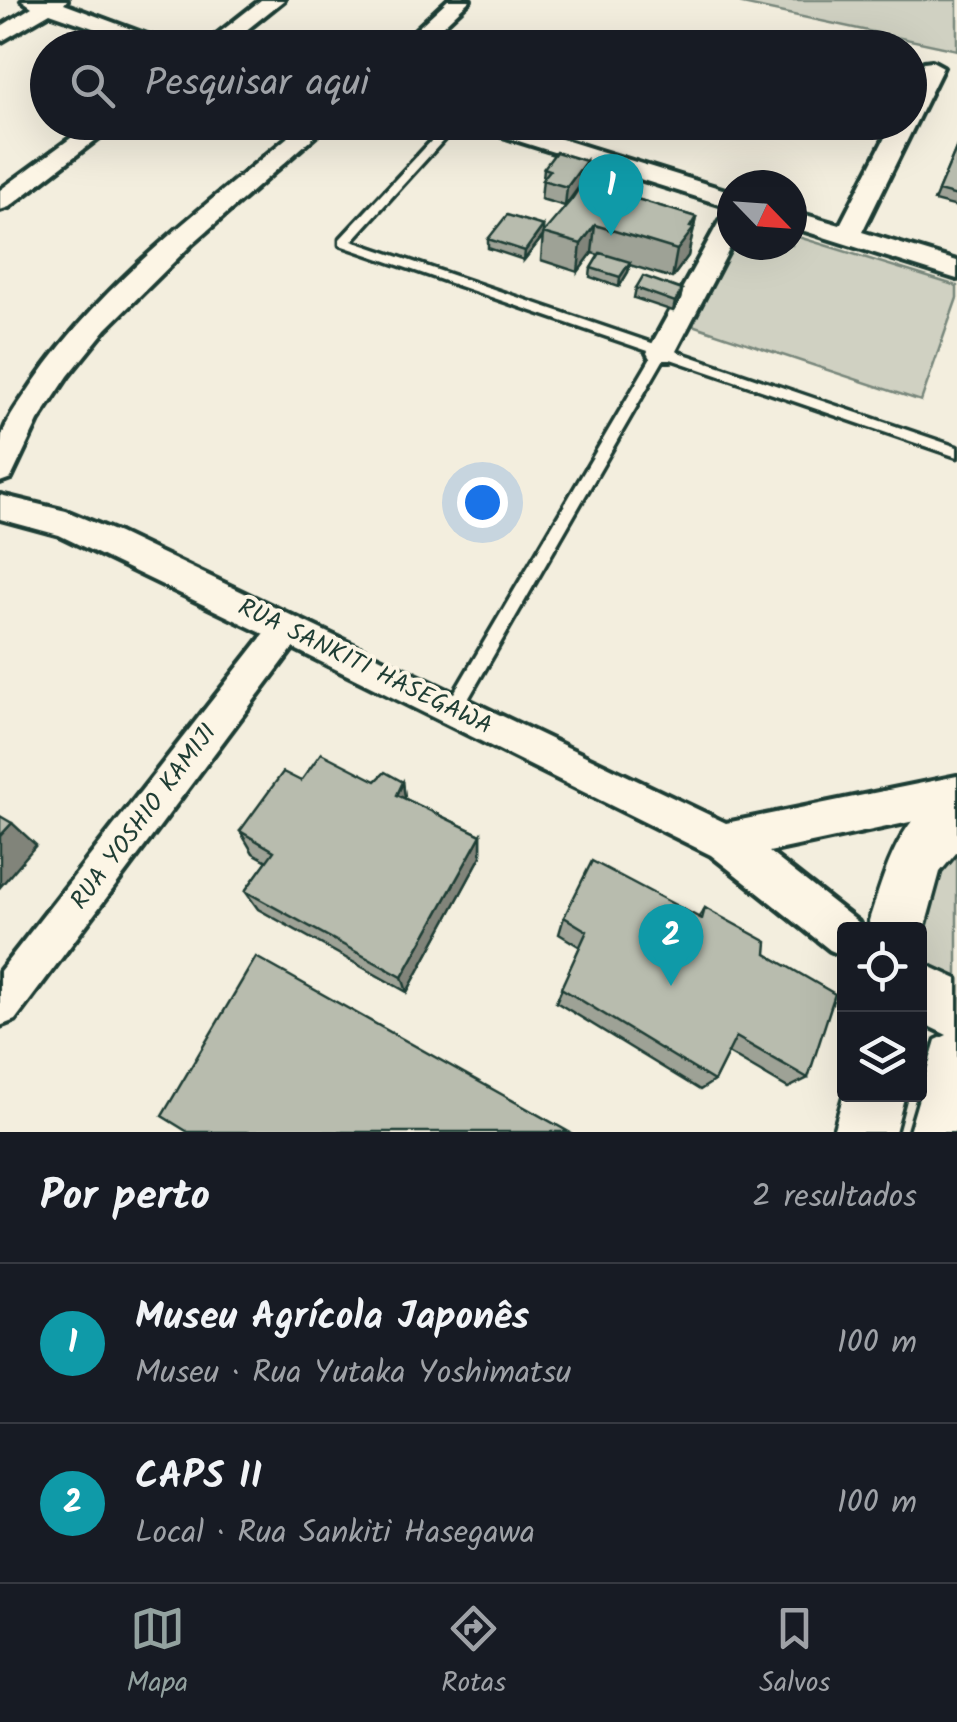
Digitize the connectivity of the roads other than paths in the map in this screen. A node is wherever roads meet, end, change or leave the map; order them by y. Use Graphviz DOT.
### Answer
graph roads {
  1 [pos="274,0"];
  2 [pos="460,0"];
  3 [pos="46,2"];
  4 [pos="123,30"];
  5 [pos="234,30"];
  6 [pos="426,30"];
  7 [pos="0,36"];
  8 [pos="932,67"];
  9 [pos="927,77"];
  10 [pos="84,140"];
  11 [pos="299,140"];
  12 [pos="438,140"];
  13 [pos="540,140"];
  14 [pos="895,140"];
  15 [pos="717,195"];
  16 [pos="0,202"];
  17 [pos="807,224"];
  18 [pos="847,236"];
  19 [pos="717,248"];
  20 [pos="957,270"];
  21 [pos="660,353"];
  22 [pos="957,452"];
  23 [pos="0,470"];
  24 [pos="0,507"];
  25 [pos="288,630"];
  26 [pos="452,710"];
  27 [pos="957,794"];
  28 [pos="957,812"];
  29 [pos="725,842"];
  30 [pos="896,922"];
  31 [pos="837,930"];
  32 [pos="927,995"];
  33 [pos="0,1005"];
  34 [pos="957,1010"];
  35 [pos="957,1060"];
  36 [pos="873,1102"];
  37 [pos="864,1132"];
  38 [pos="940,1132"];
  1 -- 5 [label="street"];
  2 -- 6 [label="street"];
  3 -- 4 [label="street"];
  3 -- 7 [label="street"];
  8 -- 9 [label="street"];
  10 -- 16 [label="street"];
  11 -- 23 [label="street"];
  12 -- 21 [label="lane"];
  13 -- 15 [label="street"];
  14 -- 18 [label="street"];
  17 -- 18 [label="street"];
  18 -- 20 [label="street"];
  19 -- 21 [label="street"];
  21 -- 22 [label="lane"];
  21 -- 26 [label="lane"];
  24 -- 25 [label="street, RUA SANKITI HASEGAWA"];
  25 -- 26 [label="street, RUA SANKITI HASEGAWA"];
  25 -- 33 [label="street, RUA YOSHIO KAMIJI"];
  26 -- 29 [label="street, RUA SANKITI HASEGAWA"];
  27 -- 29 [label="street"];
  28 -- 30 [label="street"];
  29 -- 31 [label="street, RUA SANKITI HASEGAWA"];
  32 -- 34 [label="street"];
  35 -- 38 [label="street"];
  36 -- 37 [label="street"];
}
